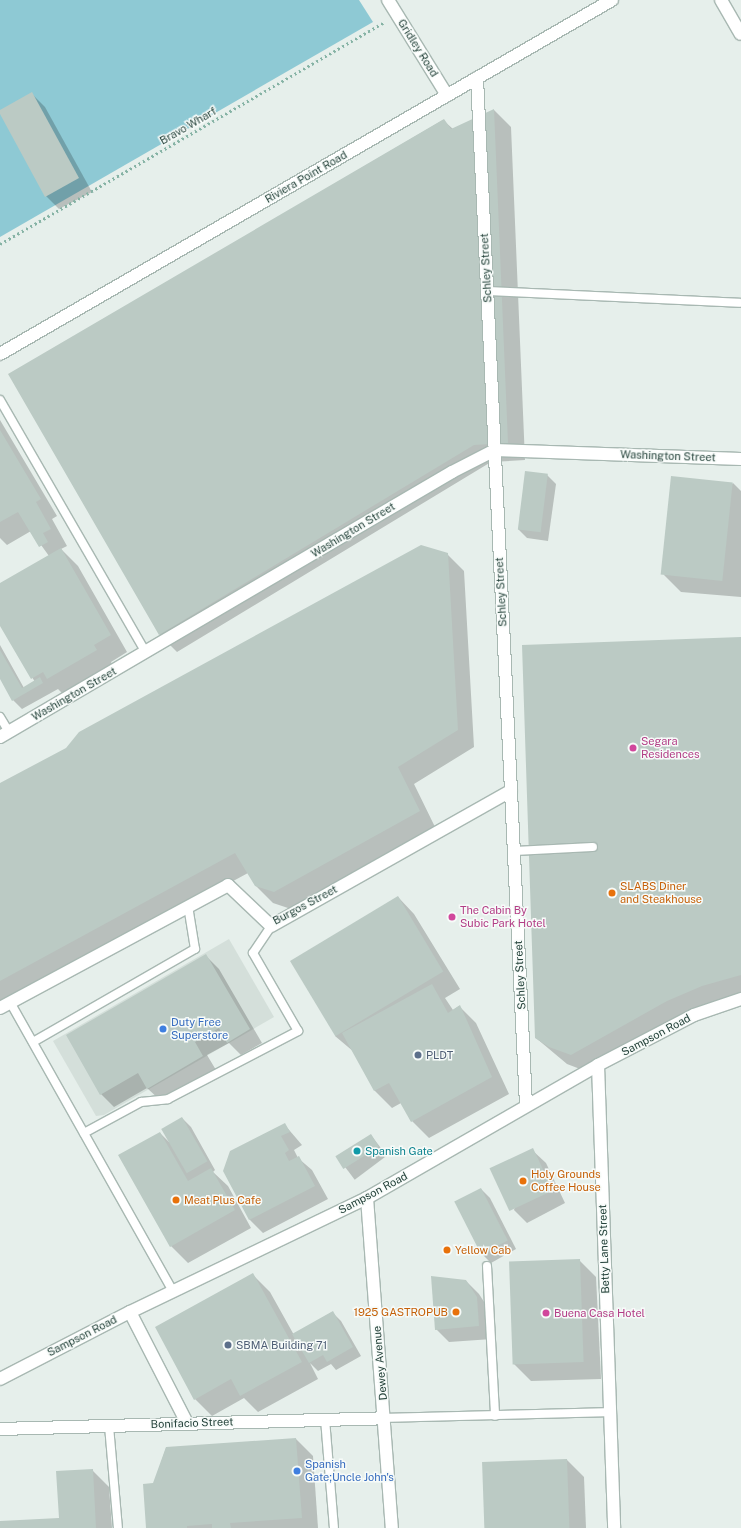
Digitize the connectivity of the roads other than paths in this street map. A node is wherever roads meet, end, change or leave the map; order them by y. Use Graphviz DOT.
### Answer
graph roads {
  1 [pos="388,0"];
  2 [pos="612,0"];
  3 [pos="721,0"];
  4 [pos="741,34"];
  5 [pos="477,78"];
  6 [pos="447,95"];
  7 [pos="487,291"];
  8 [pos="740,303"];
  9 [pos="0,354"];
  10 [pos="0,400"];
  11 [pos="495,450"];
  12 [pos="741,459"];
  13 [pos="146,653"];
  14 [pos="0,717"];
  15 [pos="4,735"];
  16 [pos="511,791"];
  17 [pos="593,847"];
  18 [pos="514,851"];
  19 [pos="188,906"];
  20 [pos="271,926"];
  21 [pos="741,999"];
  22 [pos="5,1005"];
  23 [pos="32,1042"];
  24 [pos="598,1065"];
  25 [pos="526,1105"];
  26 [pos="84,1133"];
  27 [pos="367,1198"];
  28 [pos="487,1266"];
  29 [pos="173,1290"];
  30 [pos="130,1312"];
  31 [pos="0,1379"];
  32 [pos="610,1412"];
  33 [pos="496,1416"];
  34 [pos="385,1418"];
  35 [pos="325,1419"];
  36 [pos="187,1423"];
  37 [pos="109,1426"];
  38 [pos="0,1428"];
  39 [pos="118,1528"];
  40 [pos="334,1528"];
  41 [pos="392,1528"];
  42 [pos="614,1528"];
  1 -- 6 [label="street, Gridley Road"];
  2 -- 5 [label="street, Riviera Point Road"];
  3 -- 4 [label="street"];
  5 -- 6 [label="street, Riviera Point Road"];
  5 -- 7 [label="street, Schley Street"];
  6 -- 9 [label="street, Riviera Point Road"];
  7 -- 8 [label="lane"];
  7 -- 11 [label="street, Schley Street"];
  10 -- 13 [label="lane"];
  11 -- 12 [label="street, Washington Street"];
  11 -- 13 [label="street, Washington Street"];
  11 -- 16 [label="street, Schley Street"];
  13 -- 15 [label="street, Washington Street"];
  14 -- 15 [label="lane"];
  16 -- 18 [label="street, Schley Street"];
  16 -- 20 [label="street, Burgos Street"];
  17 -- 18 [label="lane"];
  18 -- 25 [label="street, Schley Street"];
  19 -- 20 [label="street, Burgos Street"];
  19 -- 22 [label="street, Burgos Street"];
  19 -- 23 [label="lane"];
  20 -- 26 [label="lane"];
  21 -- 24 [label="street, Sampson Road"];
  22 -- 23 [label="lane"];
  23 -- 26 [label="lane"];
  24 -- 25 [label="street, Sampson Road"];
  24 -- 32 [label="street, Betty Lane Street"];
  25 -- 27 [label="street, Sampson Road"];
  26 -- 29 [label="lane"];
  27 -- 29 [label="street, Sampson Road"];
  27 -- 34 [label="street, Dewey Avenue"];
  28 -- 33 [label="lane"];
  29 -- 30 [label="street, Sampson Road"];
  30 -- 31 [label="street, Sampson Road"];
  30 -- 36 [label="street"];
  32 -- 33 [label="lane"];
  32 -- 42 [label="street, Betty Lane Street"];
  33 -- 34 [label="lane"];
  34 -- 35 [label="street, Bonifacio Street"];
  34 -- 41 [label="street, Dewey Avenue"];
  35 -- 36 [label="street, Bonifacio Street"];
  35 -- 40 [label="lane"];
  36 -- 37 [label="street, Bonifacio Street"];
  37 -- 38 [label="street, Bonifacio Street"];
  37 -- 39 [label="lane"];
}
